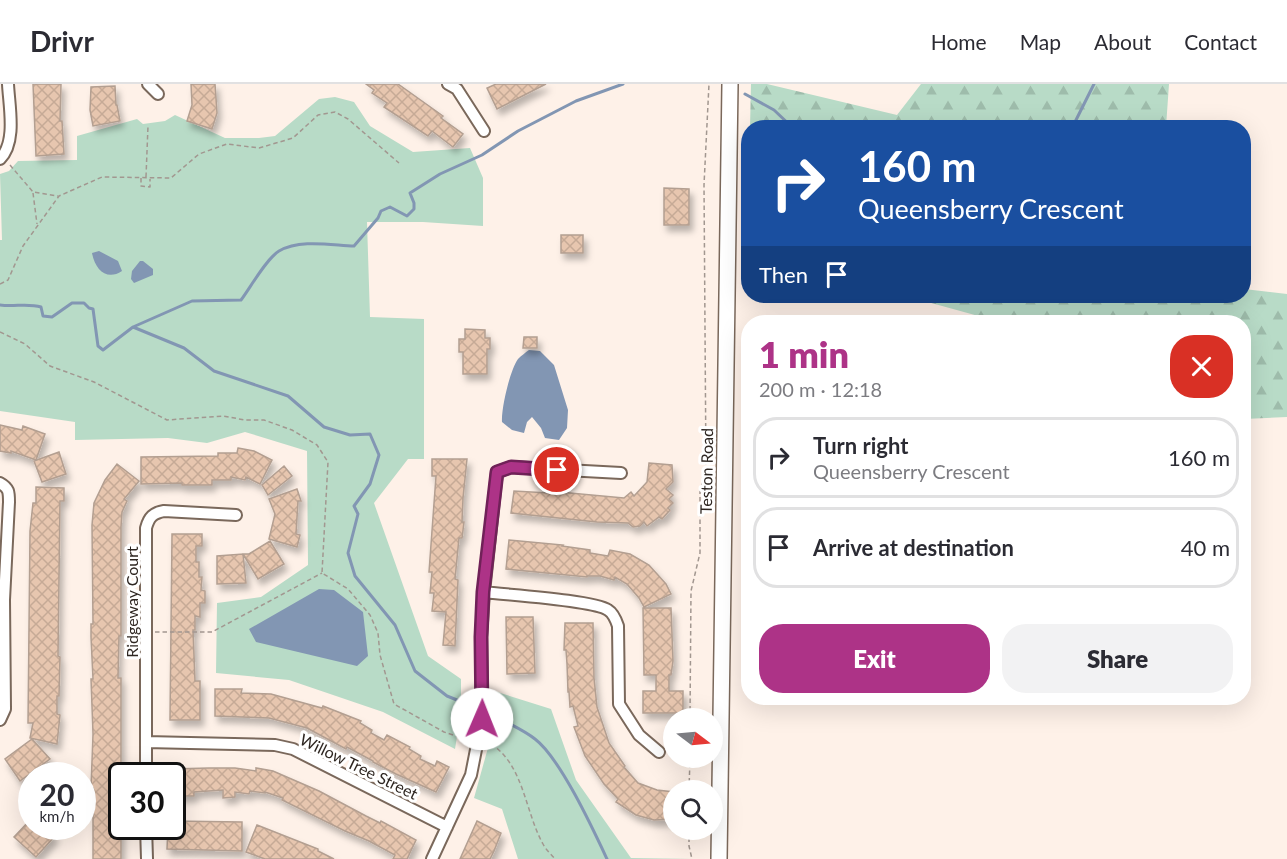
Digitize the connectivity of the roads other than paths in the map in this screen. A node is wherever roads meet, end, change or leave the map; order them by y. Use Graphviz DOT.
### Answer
graph roads {
  1 [pos="8,84"];
  2 [pos="148,84"];
  3 [pos="730,84"];
  4 [pos="456,86"];
  5 [pos="158,94"];
  6 [pos="484,131"];
  7 [pos="5,162"];
  8 [pos="621,472"];
  9 [pos="0,483"];
  10 [pos="236,515"];
  11 [pos="483,592"];
  12 [pos="0,720"];
  13 [pos="146,742"];
  14 [pos="659,752"];
  15 [pos="146,762"];
  16 [pos="447,827"];
  17 [pos="146,840"];
  18 [pos="147,859"];
  19 [pos="432,859"];
  20 [pos="719,859"];
  1 -- 7 [label="street"];
  2 -- 5 [label="street"];
  3 -- 20 [label="main road, Teston Road"];
  4 -- 6 [label="street"];
  8 -- 11 [label="street"];
  9 -- 12 [label="street"];
  10 -- 13 [label="street, Ridgeway Court"];
  11 -- 14 [label="street"];
  11 -- 16 [label="street"];
  13 -- 15 [label="street, Ridgeway Court"];
  13 -- 16 [label="street, Willow Tree Street"];
  16 -- 19 [label="street"];
  17 -- 18 [label="street"];
}
